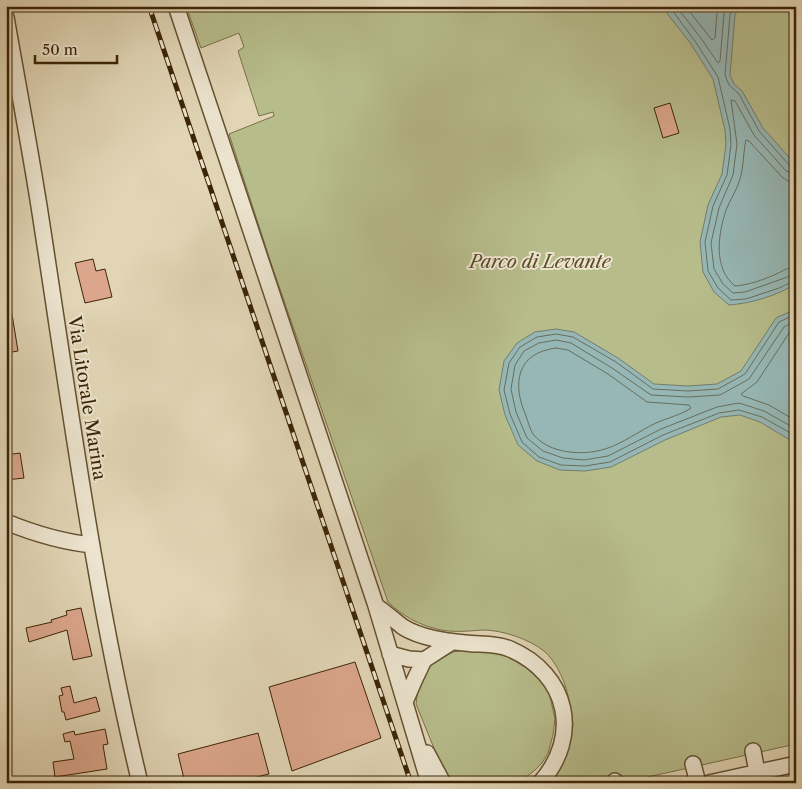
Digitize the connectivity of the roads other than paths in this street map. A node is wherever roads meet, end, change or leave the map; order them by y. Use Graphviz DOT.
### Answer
graph roads {
  1 [pos="176,6"];
  2 [pos="6,17"];
  3 [pos="6,522"];
  4 [pos="92,545"];
  5 [pos="376,606"];
  6 [pos="415,633"];
  7 [pos="452,642"];
  8 [pos="390,654"];
  9 [pos="424,660"];
  10 [pos="405,702"];
  11 [pos="415,734"];
  12 [pos="753,751"];
  13 [pos="693,764"];
  14 [pos="796,764"];
  15 [pos="757,772"];
  16 [pos="140,783"];
  17 [pos="430,783"];
  18 [pos="443,783"];
  19 [pos="540,783"];
  20 [pos="698,783"];
  21 [pos="709,783"];
  1 -- 5 [label="street"];
  2 -- 4 [label="street, Via Litorale Marina"];
  3 -- 4 [label="street"];
  4 -- 16 [label="street, Via Litorale Marina"];
  5 -- 6 [label="street"];
  5 -- 8 [label="street"];
  6 -- 7 [label="street"];
  6 -- 8 [label="street"];
  7 -- 9 [label="street"];
  7 -- 19 [label="street"];
  8 -- 9 [label="street"];
  8 -- 10 [label="street"];
  9 -- 10 [label="street"];
  10 -- 11 [label="street"];
  11 -- 17 [label="street"];
  11 -- 18 [label="street"];
  12 -- 15 [label="street"];
  13 -- 20 [label="street"];
  14 -- 15 [label="street"];
  15 -- 21 [label="street"];
}
